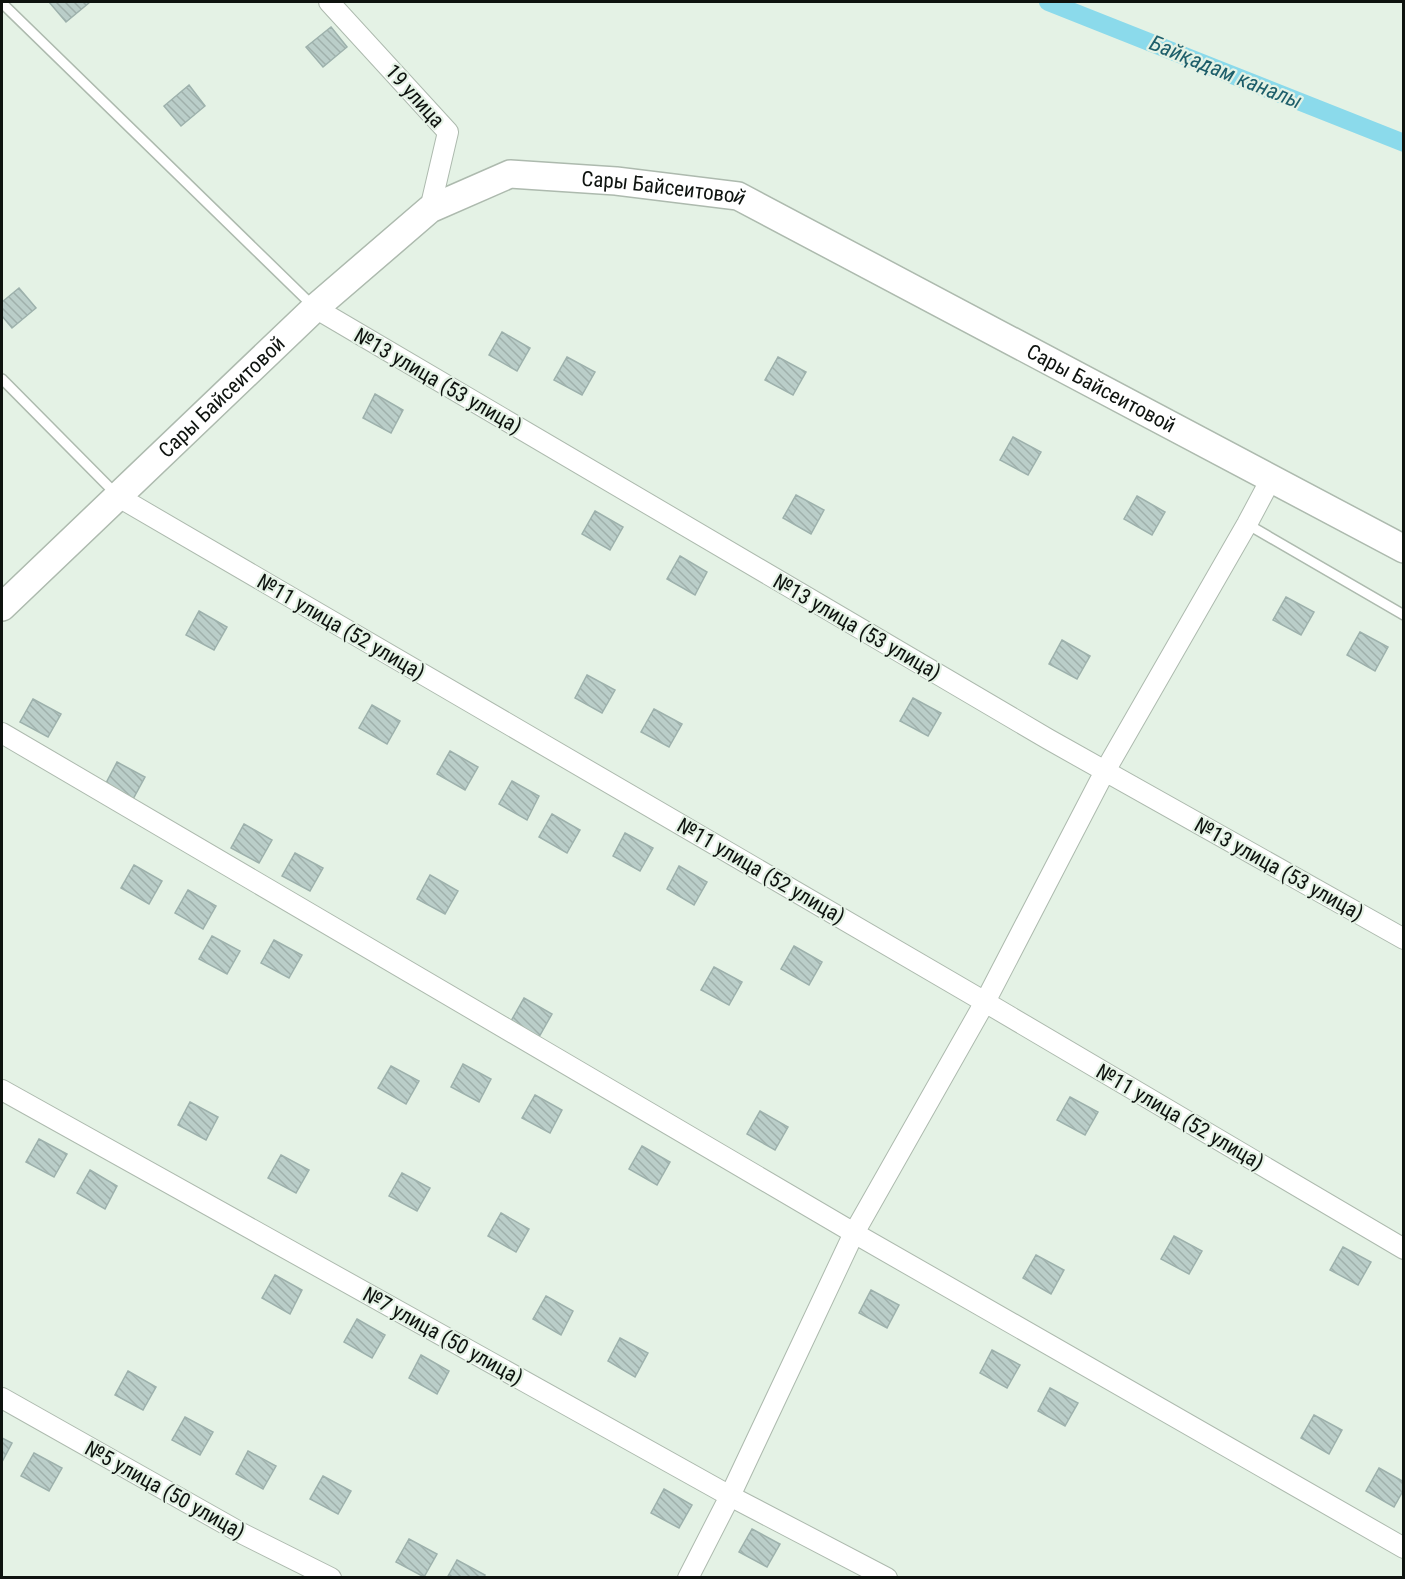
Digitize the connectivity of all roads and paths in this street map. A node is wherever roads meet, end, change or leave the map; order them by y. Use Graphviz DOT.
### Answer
graph roads {
  1 [pos="329,2"];
  2 [pos="2,3"];
  3 [pos="430,209"];
  4 [pos="315,308"];
  5 [pos="2,379"];
  6 [pos="1271,479"];
  7 [pos="117,496"];
  8 [pos="1247,524"];
  9 [pos="1404,549"];
  10 [pos="2,607"];
  11 [pos="1404,615"];
  12 [pos="2,733"];
  13 [pos="1105,771"];
  14 [pos="1404,939"];
  15 [pos="985,1002"];
  16 [pos="2,1090"];
  17 [pos="854,1233"];
  18 [pos="1404,1249"];
  19 [pos="2,1398"];
  20 [pos="730,1496"];
  21 [pos="1404,1548"];
  22 [pos="331,1578"];
  23 [pos="688,1578"];
  24 [pos="887,1578"];
  1 -- 3 [label="street, 19 улица"];
  2 -- 4 [label="lane"];
  3 -- 4 [label="street, Сары Байсеитовой"];
  3 -- 6 [label="street, Сары Байсеитовой"];
  4 -- 7 [label="street, Сары Байсеитовой"];
  4 -- 13 [label="street, №13 улица (53 улица)"];
  5 -- 7 [label="lane"];
  6 -- 8 [label="street"];
  6 -- 9 [label="street, Сары Байсеитовой"];
  7 -- 10 [label="street, Сары Байсеитовой"];
  7 -- 15 [label="street, №11 улица (52 улица)"];
  8 -- 11 [label="lane"];
  8 -- 13 [label="street"];
  12 -- 17 [label="street"];
  13 -- 14 [label="street, №13 улица (53 улица)"];
  13 -- 15 [label="street"];
  15 -- 17 [label="street"];
  15 -- 18 [label="street, №11 улица (52 улица)"];
  16 -- 20 [label="street, №7 улица (50 улица)"];
  17 -- 20 [label="street"];
  17 -- 21 [label="street"];
  19 -- 22 [label="street, №5 улица (50 улица)"];
  20 -- 23 [label="street"];
  20 -- 24 [label="street, №7 улица (50 улица)"];
}
